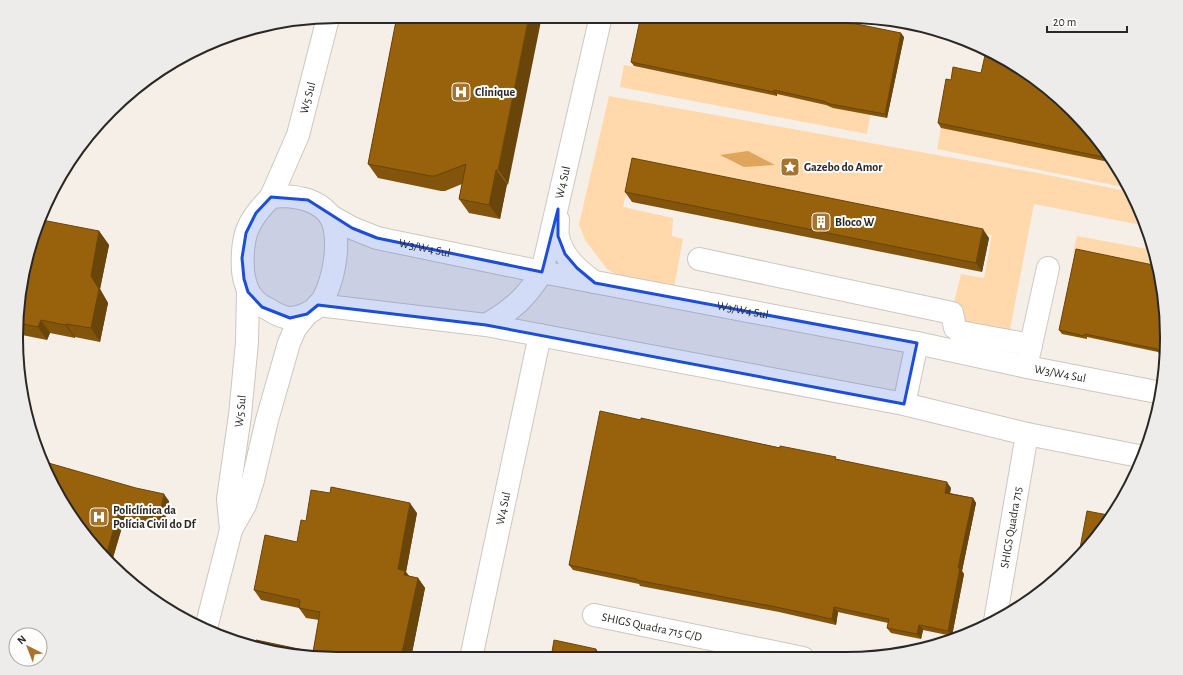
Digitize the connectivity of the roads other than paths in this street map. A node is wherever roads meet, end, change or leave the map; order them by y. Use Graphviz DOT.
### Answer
graph roads {
  1 [pos="599,23"];
  2 [pos="327,24"];
  3 [pos="271,197"];
  4 [pos="558,209"];
  5 [pos="329,215"];
  6 [pos="699,259"];
  7 [pos="1048,268"];
  8 [pos="542,272"];
  9 [pos="595,283"];
  10 [pos="248,292"];
  11 [pos="313,309"];
  12 [pos="486,325"];
  13 [pos="540,335"];
  14 [pos="917,343"];
  15 [pos="1031,345"];
  16 [pos="1026,367"];
  17 [pos="1155,392"];
  18 [pos="904,404"];
  19 [pos="1027,434"];
  20 [pos="1137,456"];
  21 [pos="231,530"];
  22 [pos="997,613"];
  23 [pos="594,615"];
  24 [pos="207,624"];
  25 [pos="472,652"];
  26 [pos="774,652"];
  1 -- 4 [label="main road, W4 Sul"];
  2 -- 3 [label="main road, W5 Sul"];
  3 -- 5 [label="main road"];
  3 -- 10 [label="main road"];
  4 -- 8 [label="main road, W4 Sul"];
  4 -- 9 [label="main road"];
  5 -- 8 [label="main road, W3/W4 Sul"];
  5 -- 11 [label="main road"];
  6 -- 15 [label="main road"];
  7 -- 15 [label="main road"];
  8 -- 9 [label="main road, W3/W4 Sul"];
  8 -- 12 [label="main road, W4 Sul"];
  9 -- 14 [label="main road, W3/W4 Sul"];
  10 -- 11 [label="main road"];
  10 -- 21 [label="main road, W5 Sul"];
  11 -- 12 [label="main road"];
  11 -- 21 [label="main road, W5 Sul"];
  12 -- 13 [label="main road"];
  13 -- 18 [label="main road"];
  13 -- 25 [label="main road, W4 Sul"];
  14 -- 16 [label="main road, W3/W4 Sul"];
  14 -- 18 [label="main road"];
  15 -- 16 [label="main road"];
  16 -- 17 [label="main road, W3/W4 Sul"];
  18 -- 19 [label="main road"];
  19 -- 20 [label="main road"];
  19 -- 22 [label="main road, SHIGS Quadra 715"];
  21 -- 24 [label="main road, W5 Sul"];
  23 -- 26 [label="main road, SHIGS Quadra 715 C/D"];
}
